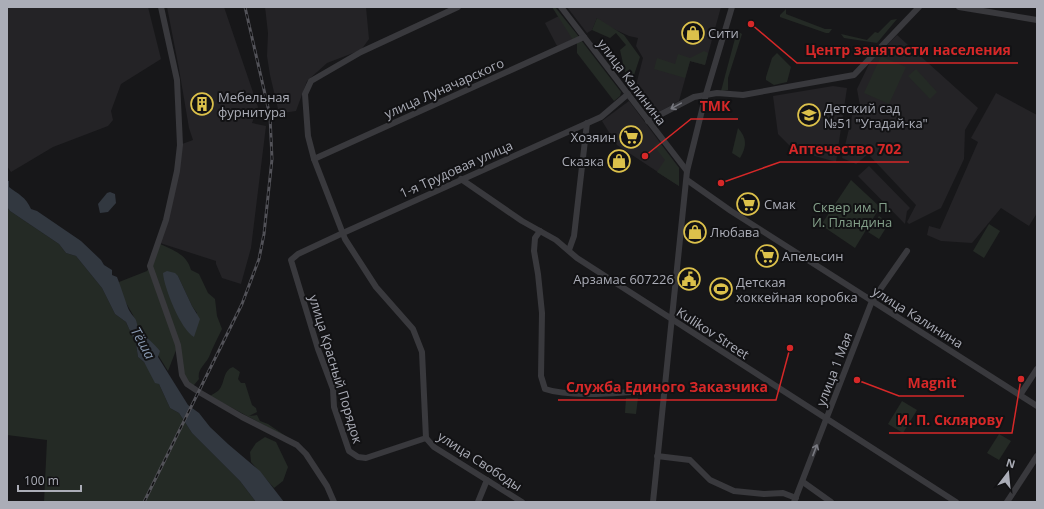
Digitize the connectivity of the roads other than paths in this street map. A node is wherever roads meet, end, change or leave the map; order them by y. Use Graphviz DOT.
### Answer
graph roads {
  1 [pos="161,7"];
  2 [pos="458,7"];
  3 [pos="561,7"];
  4 [pos="732,7"];
  5 [pos="919,7"];
  6 [pos="959,7"];
  7 [pos="1037,20"];
  8 [pos="584,37"];
  9 [pos="628,94"];
  10 [pos="706,94"];
  11 [pos="648,122"];
  12 [pos="587,123"];
  13 [pos="314,159"];
  14 [pos="687,171"];
  15 [pos="461,179"];
  16 [pos="687,180"];
  17 [pos="540,231"];
  18 [pos="343,233"];
  19 [pos="569,250"];
  20 [pos="907,251"];
  21 [pos="291,260"];
  22 [pos="872,300"];
  23 [pos="672,319"];
  24 [pos="1037,369"];
  25 [pos="664,390"];
  26 [pos="1020,395"];
  27 [pos="1037,406"];
  28 [pos="826,419"];
  29 [pos="426,438"];
  30 [pos="657,456"];
  31 [pos="1037,456"];
  32 [pos="358,457"];
  33 [pos="487,480"];
  34 [pos="802,482"];
  35 [pos="795,500"];
  36 [pos="334,502"];
  37 [pos="478,502"];
  38 [pos="522,502"];
  39 [pos="653,502"];
  40 [pos="831,502"];
  41 [pos="956,502"];
  42 [pos="1007,502"];
  1 -- 36 [label="street"];
  2 -- 13 [label="street"];
  3 -- 8 [label="street, улица Калинина"];
  4 -- 10 [label="street"];
  5 -- 10 [label="street"];
  6 -- 7 [label="street"];
  8 -- 9 [label="street, улица Калинина"];
  8 -- 13 [label="street, улица Луначарского"];
  9 -- 11 [label="street, улица Калинина"];
  9 -- 12 [label="street, 1-я Трудовая улица"];
  10 -- 11 [label="street, one-way"];
  10 -- 14 [label="street"];
  11 -- 14 [label="street, улица Калинина"];
  12 -- 15 [label="street, 1-я Трудовая улица"];
  12 -- 19 [label="street"];
  13 -- 18 [label="street"];
  14 -- 16 [label="street"];
  15 -- 17 [label="street, Kulikov Street"];
  15 -- 18 [label="street, 1-я Трудовая улица"];
  16 -- 22 [label="street, улица Калинина"];
  16 -- 23 [label="street"];
  17 -- 19 [label="street, Kulikov Street"];
  17 -- 25 [label="street"];
  18 -- 21 [label="street, 1-я Трудовая улица"];
  18 -- 29 [label="street"];
  19 -- 23 [label="street, Kulikov Street"];
  20 -- 22 [label="street, улица 1 Мая"];
  21 -- 32 [label="street, улица Красный Порядок"];
  22 -- 26 [label="street, улица Калинина"];
  22 -- 28 [label="street, улица 1 Мая"];
  23 -- 25 [label="street"];
  23 -- 28 [label="street, Kulikov Street"];
  24 -- 26 [label="street"];
  25 -- 30 [label="street"];
  26 -- 27 [label="street, улица Калинина"];
  34 -- 28 [label="street, улица 1 Мая, one-way"];
  28 -- 41 [label="street, Kulikov Street"];
  29 -- 32 [label="street, улица Свободы"];
  29 -- 33 [label="street, улица Свободы"];
  30 -- 35 [label="street"];
  30 -- 39 [label="street"];
  31 -- 42 [label="street"];
  33 -- 37 [label="street"];
  33 -- 38 [label="street, улица Свободы"];
  34 -- 35 [label="street, улица 1 Мая"];
  34 -- 40 [label="street"];
}
